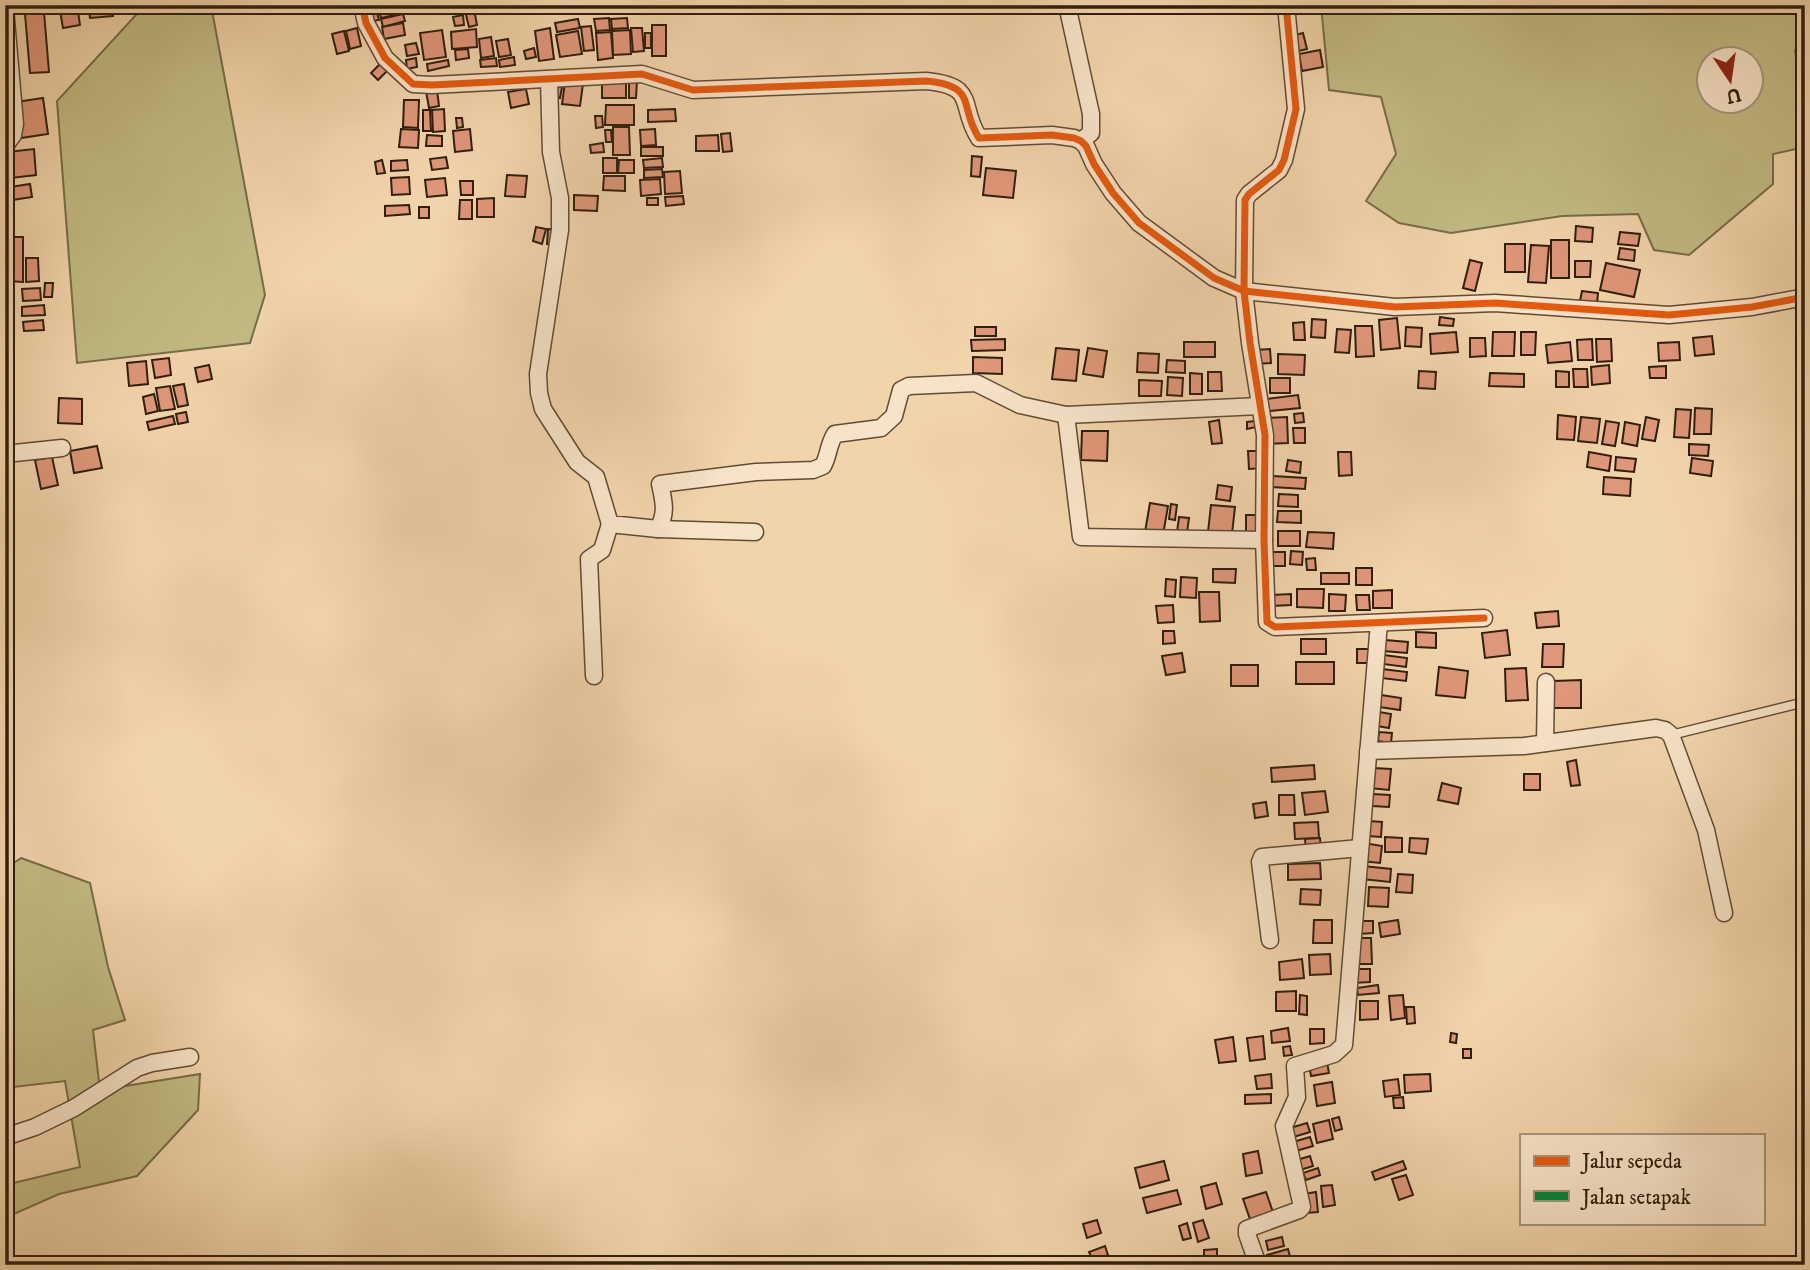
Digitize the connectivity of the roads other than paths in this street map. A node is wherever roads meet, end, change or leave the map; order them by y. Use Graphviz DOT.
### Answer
graph roads {
  1 [pos="362,5"];
  2 [pos="1067,5"];
  3 [pos="1286,5"];
  4 [pos="5,8"];
  5 [pos="549,80"];
  6 [pos="1081,141"];
  7 [pos="5,146"];
  8 [pos="1244,291"];
  9 [pos="1805,297"];
  10 [pos="1260,406"];
  11 [pos="1066,415"];
  12 [pos="62,448"];
  13 [pos="5,454"];
  14 [pos="610,524"];
  15 [pos="658,530"];
  16 [pos="755,532"];
  17 [pos="1264,540"];
  18 [pos="1484,618"];
  19 [pos="1379,623"];
  20 [pos="594,676"];
  21 [pos="1546,682"];
  22 [pos="1805,702"];
  23 [pos="1671,735"];
  24 [pos="1545,743"];
  25 [pos="1368,751"];
  26 [pos="1360,848"];
  27 [pos="1724,913"];
  28 [pos="1270,940"];
  29 [pos="190,1058"];
  30 [pos="5,1137"];
  31 [pos="1258,1265"];
  1 -- 5 [label="street"];
  2 -- 6 [label="street"];
  3 -- 8 [label="street"];
  4 -- 7 [label="street"];
  5 -- 6 [label="street"];
  5 -- 14 [label="street"];
  6 -- 8 [label="street"];
  8 -- 9 [label="street"];
  8 -- 10 [label="street"];
  10 -- 11 [label="street"];
  10 -- 17 [label="street"];
  11 -- 15 [label="street"];
  11 -- 17 [label="street"];
  12 -- 13 [label="street"];
  14 -- 15 [label="street"];
  14 -- 20 [label="street"];
  15 -- 16 [label="street"];
  17 -- 19 [label="street"];
  18 -- 19 [label="street"];
  19 -- 25 [label="street"];
  21 -- 24 [label="street"];
  22 -- 23 [label="lane"];
  23 -- 24 [label="street"];
  23 -- 27 [label="street"];
  24 -- 25 [label="street"];
  25 -- 26 [label="street"];
  26 -- 28 [label="street"];
  26 -- 31 [label="street"];
  29 -- 30 [label="street"];
}
